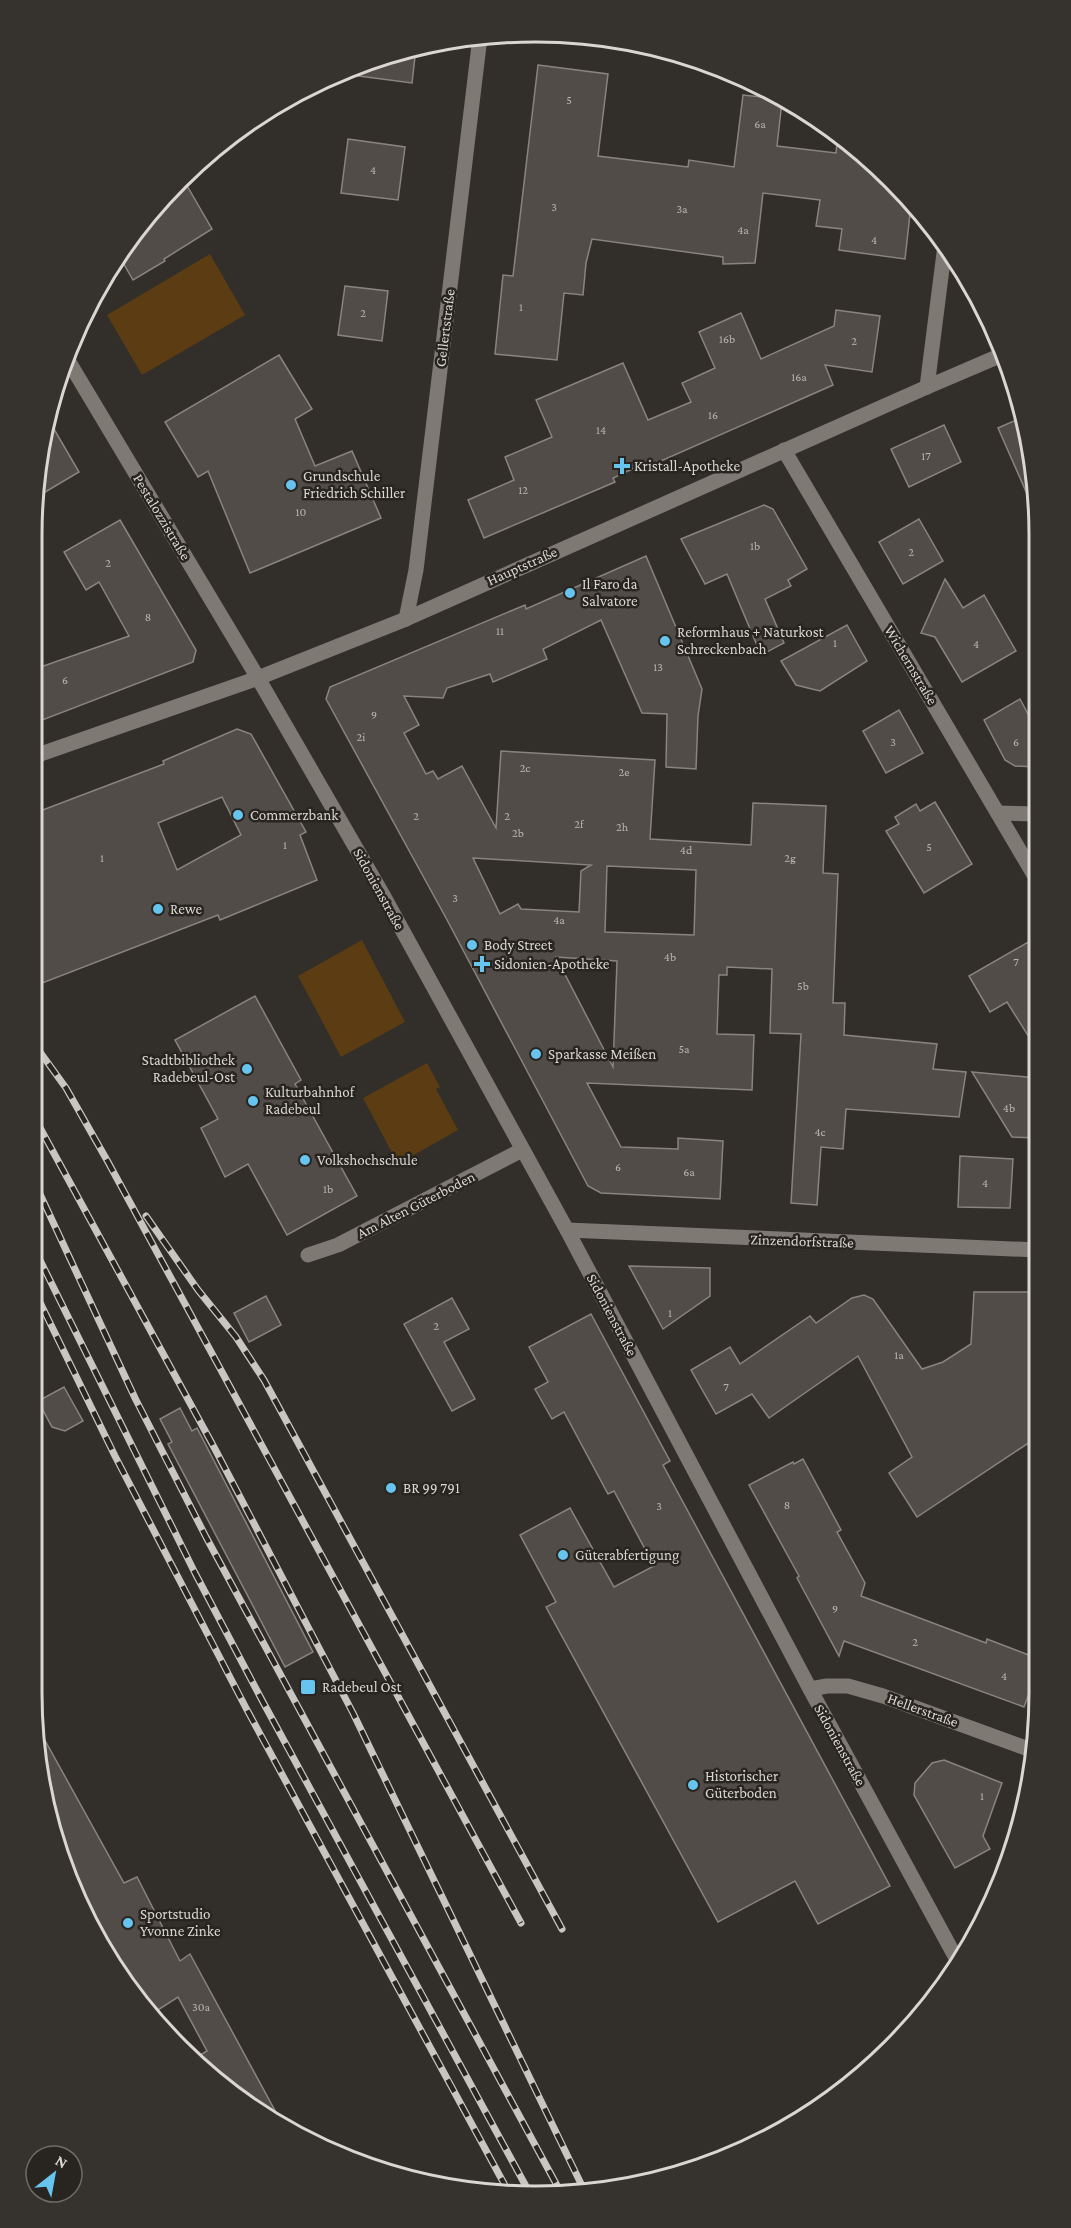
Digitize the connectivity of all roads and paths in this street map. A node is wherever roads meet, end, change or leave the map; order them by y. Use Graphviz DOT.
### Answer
graph roads {
  1 [pos="479,45"];
  2 [pos="943,257"];
  3 [pos="995,358"];
  4 [pos="72,367"];
  5 [pos="927,387"];
  6 [pos="784,450"];
  7 [pos="406,619"];
  8 [pos="258,678"];
  9 [pos="42,754"];
  10 [pos="998,813"];
  11 [pos="1029,814"];
  12 [pos="1029,866"];
  13 [pos="522,1150"];
  14 [pos="567,1230"];
  15 [pos="1029,1250"];
  16 [pos="308,1255"];
  17 [pos="810,1689"];
  18 [pos="1026,1748"];
  19 [pos="954,1954"];
  1 -- 7 [label="street, Gellertstraße"];
  2 -- 5 [label="street"];
  3 -- 5 [label="street, Hauptstraße"];
  4 -- 8 [label="street, Pestalozzistraße"];
  5 -- 6 [label="street, Hauptstraße"];
  6 -- 7 [label="street, Hauptstraße"];
  6 -- 10 [label="street, Wichernstraße"];
  7 -- 8 [label="street, Hauptstraße"];
  8 -- 9 [label="street, Hauptstraße"];
  8 -- 13 [label="street, Sidonienstraße"];
  10 -- 11 [label="street"];
  10 -- 12 [label="street, Wichernstraße"];
  13 -- 14 [label="street, Sidonienstraße"];
  13 -- 16 [label="street, Am Alten Güterboden"];
  14 -- 15 [label="street, Zinzendorfstraße"];
  14 -- 17 [label="street, Sidonienstraße"];
  17 -- 18 [label="street, Hellerstraße"];
  17 -- 19 [label="street, Sidonienstraße"];
}
